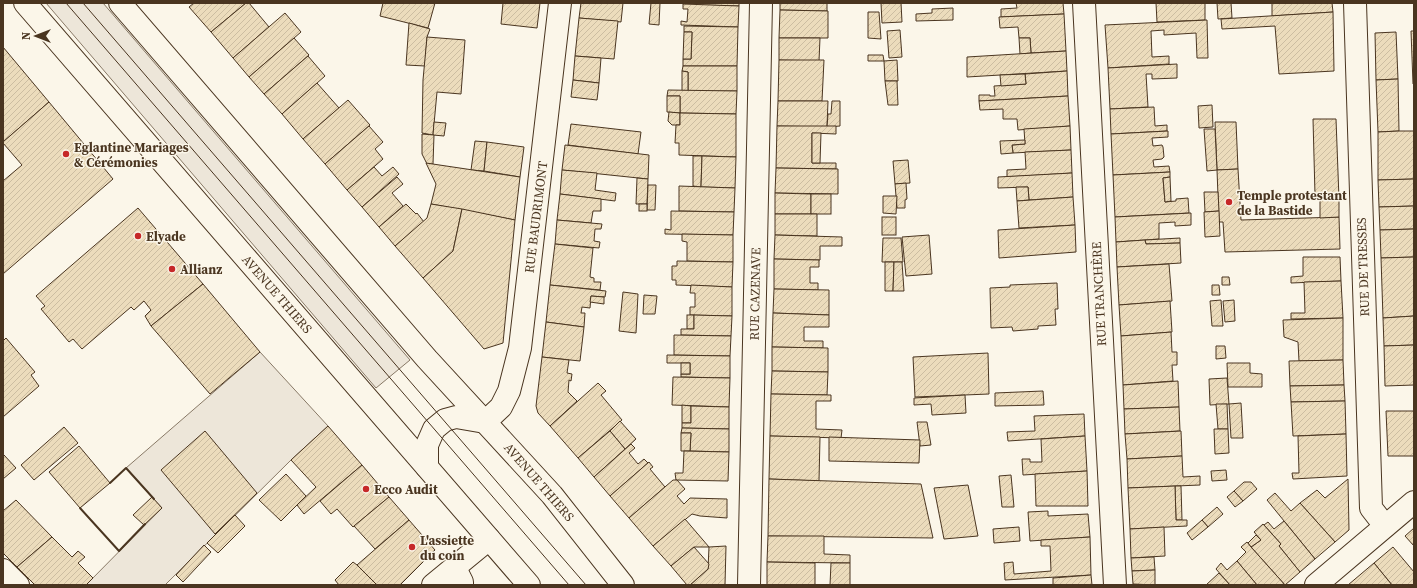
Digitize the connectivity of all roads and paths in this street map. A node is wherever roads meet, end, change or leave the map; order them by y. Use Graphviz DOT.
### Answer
graph roads {
  1 [pos="25,3"];
  2 [pos="120,3"];
  3 [pos="560,3"];
  4 [pos="761,3"];
  5 [pos="1084,3"];
  6 [pos="1355,3"];
  7 [pos="486,422"];
  8 [pos="427,466"];
  9 [pos="1414,502"];
  10 [pos="1385,526"];
  11 [pos="489,539"];
  12 [pos="3,570"];
  13 [pos="459,576"];
  14 [pos="18,585"];
  15 [pos="433,585"];
  16 [pos="529,585"];
  17 [pos="623,585"];
  18 [pos="749,585"];
  19 [pos="1114,585"];
  20 [pos="1316,585"];
  1 -- 8 [label="street, AVENUE THIERS"];
  2 -- 7 [label="street, AVENUE THIERS"];
  3 -- 7 [label="street, RUE BAUDRIMONT"];
  4 -- 18 [label="street, RUE CAZENAVE"];
  5 -- 19 [label="street, RUE TRANCHÈRE"];
  6 -- 10 [label="street, RUE DE TRESSES"];
  7 -- 8 [label="street"];
  7 -- 17 [label="street, AVENUE THIERS"];
  8 -- 11 [label="street, AVENUE THIERS"];
  9 -- 10 [label="street"];
  10 -- 20 [label="street"];
  11 -- 13 [label="street"];
  11 -- 16 [label="street, AVENUE THIERS"];
  12 -- 14 [label="street"];
  13 -- 15 [label="street"];
}
